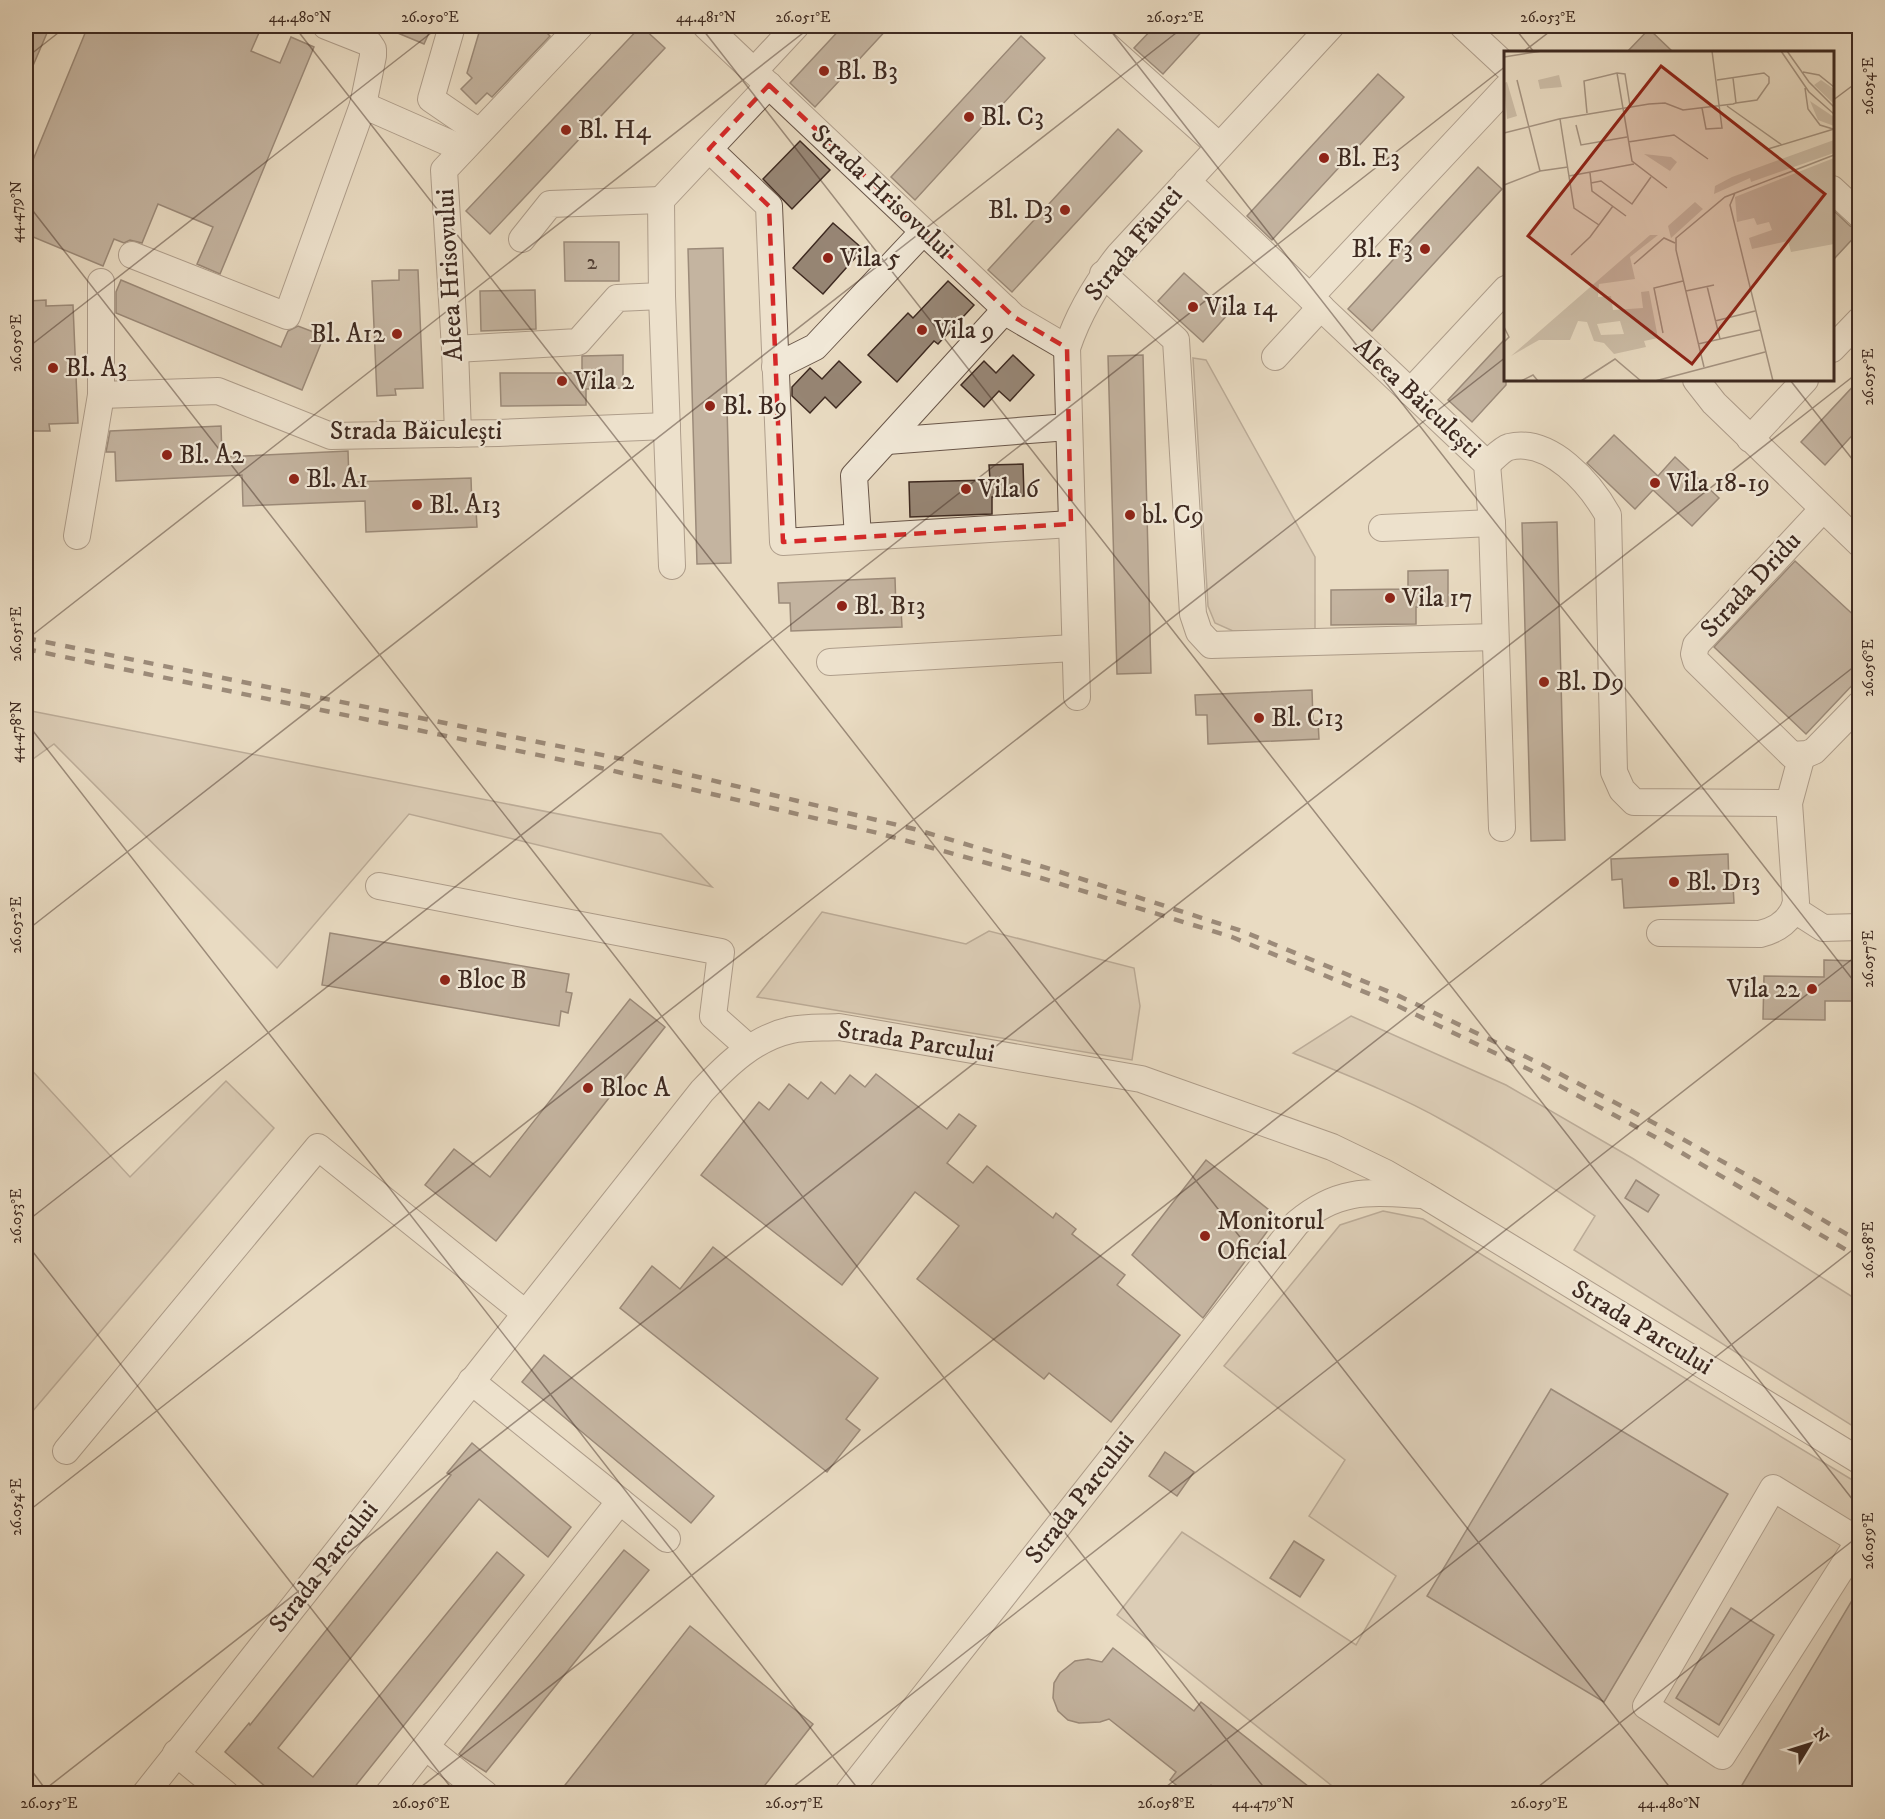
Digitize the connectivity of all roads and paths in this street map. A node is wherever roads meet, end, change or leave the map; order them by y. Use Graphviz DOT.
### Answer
graph roads {
  1 [pos="326,26"];
  2 [pos="452,26"];
  3 [pos="580,26"];
  4 [pos="706,26"];
  5 [pos="796,26"];
  6 [pos="1085,26"];
  7 [pos="1331,26"];
  8 [pos="1463,26"];
  9 [pos="1504,64"];
  10 [pos="761,78"];
  11 [pos="1504,90"];
  12 [pos="363,105"];
  13 [pos="471,141"];
  14 [pos="1219,146"];
  15 [pos="709,149"];
  16 [pos="1187,181"];
  17 [pos="1834,190"];
  18 [pos="661,200"];
  19 [pos="1860,215"];
  20 [pos="923,232"];
  21 [pos="522,239"];
  22 [pos="132,255"];
  23 [pos="1104,274"];
  24 [pos="101,282"];
  25 [pos="1504,291"];
  26 [pos="662,296"];
  27 [pos="1316,302"];
  28 [pos="1006,309"];
  29 [pos="1860,320"];
  30 [pos="1067,348"];
  31 [pos="455,349"];
  32 [pos="1834,349"];
  33 [pos="1275,357"];
  34 [pos="775,366"];
  35 [pos="1697,381"];
  36 [pos="1803,381"];
  37 [pos="1410,392"];
  38 [pos="100,395"];
  39 [pos="667,426"];
  40 [pos="1069,427"];
  41 [pos="458,434"];
  42 [pos="1750,439"];
  43 [pos="887,441"];
  44 [pos="1487,464"];
  45 [pos="1822,509"];
  46 [pos="1492,523"];
  47 [pos="1071,524"];
  48 [pos="1382,528"];
  49 [pos="1855,532"];
  50 [pos="77,536"];
  51 [pos="858,537"];
  52 [pos="672,566"];
  53 [pos="1496,637"];
  54 [pos="1074,648"];
  55 [pos="830,662"];
  56 [pos="1077,697"];
  57 [pos="1860,704"];
  58 [pos="1802,755"];
  59 [pos="1789,803"];
  60 [pos="1502,828"];
  61 [pos="379,886"];
  62 [pos="1794,910"];
  63 [pos="1860,927"];
  64 [pos="1660,933"];
  65 [pos="749,1048"];
  66 [pos="1424,1195"];
  67 [pos="525,1313"];
  68 [pos="471,1382"];
  69 [pos="66,1451"];
  70 [pos="1860,1461"];
  71 [pos="620,1501"];
  72 [pos="667,1539"];
  73 [pos="1859,1540"];
  74 [pos="426,1747"];
  75 [pos="176,1753"];
  76 [pos="145,1794"];
  77 [pos="226,1794"];
  78 [pos="388,1794"];
  79 [pos="485,1794"];
  80 [pos="847,1794"];
  1 -- 12 [label="street"];
  2 -- 13 [label="street"];
  3 -- 13 [label="street, Aleea Hrisovului"];
  4 -- 10 [label="street, Strada Hrisovului"];
  5 -- 10 [label="street"];
  6 -- 14 [label="street"];
  7 -- 14 [label="street, Strada Făurei"];
  8 -- 9 [label="street"];
  10 -- 15 [label="street"];
  10 -- 20 [label="street, Strada Hrisovului"];
  11 -- 27 [label="street"];
  12 -- 13 [label="street"];
  12 -- 22 [label="street"];
  13 -- 31 [label="street, Aleea Hrisovului"];
  14 -- 16 [label="street, Strada Făurei"];
  15 -- 18 [label="street"];
  15 -- 34 [label="street"];
  16 -- 23 [label="street, Strada Făurei"];
  16 -- 27 [label="street, Aleea Băiculești"];
  17 -- 19 [label="street"];
  18 -- 21 [label="street"];
  18 -- 26 [label="street"];
  20 -- 28 [label="street, Strada Hrisovului"];
  20 -- 34 [label="street"];
  23 -- 30 [label="street, Strada Făurei"];
  23 -- 53 [label="street"];
  24 -- 38 [label="street"];
  25 -- 37 [label="street"];
  26 -- 31 [label="street"];
  26 -- 39 [label="street"];
  27 -- 33 [label="street"];
  27 -- 37 [label="street, Aleea Băiculești"];
  28 -- 30 [label="street, Strada Hrisovului"];
  28 -- 43 [label="street"];
  29 -- 32 [label="street"];
  30 -- 40 [label="street, Strada Făurei"];
  31 -- 41 [label="street, Aleea Hrisovului"];
  34 -- 51 [label="street"];
  35 -- 42 [label="street"];
  36 -- 42 [label="street"];
  37 -- 44 [label="street, Aleea Băiculești"];
  38 -- 41 [label="street, Strada Băiculești"];
  38 -- 50 [label="street"];
  39 -- 41 [label="street, Strada Băiculești"];
  39 -- 52 [label="street"];
  40 -- 43 [label="street"];
  40 -- 47 [label="street, Strada Făurei"];
  42 -- 45 [label="street"];
  43 -- 51 [label="street"];
  44 -- 46 [label="street, Aleea Băiculești"];
  44 -- 59 [label="street"];
  45 -- 49 [label="street"];
  45 -- 58 [label="street, Strada Dridu"];
  46 -- 48 [label="street"];
  46 -- 53 [label="street, Aleea Băiculești"];
  47 -- 51 [label="street"];
  47 -- 54 [label="street, Strada Făurei"];
  53 -- 60 [label="street, Aleea Băiculești"];
  54 -- 55 [label="street"];
  54 -- 56 [label="street, Strada Făurei"];
  57 -- 58 [label="street"];
  58 -- 59 [label="street"];
  59 -- 62 [label="street"];
  61 -- 65 [label="street"];
  62 -- 63 [label="street"];
  62 -- 64 [label="street"];
  65 -- 66 [label="street, Strada Parcului"];
  65 -- 67 [label="street, Strada Parcului"];
  66 -- 70 [label="street, Strada Parcului"];
  66 -- 80 [label="street, Strada Parcului"];
  67 -- 68 [label="street, Strada Parcului"];
  67 -- 69 [label="street"];
  68 -- 71 [label="street"];
  68 -- 75 [label="street, Strada Parcului"];
  71 -- 72 [label="street"];
  71 -- 74 [label="street"];
  73 -- 73 [label="street"];
  74 -- 78 [label="street"];
  74 -- 79 [label="street"];
  75 -- 76 [label="street, Strada Parcului"];
  75 -- 77 [label="street"];
}
